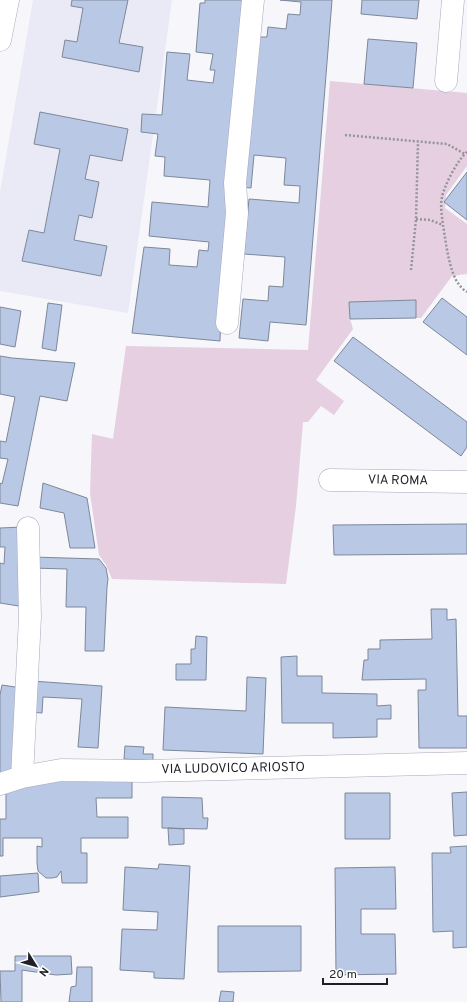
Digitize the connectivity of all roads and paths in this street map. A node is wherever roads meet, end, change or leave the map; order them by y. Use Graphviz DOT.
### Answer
graph roads {
  1 [pos="253,0"];
  2 [pos="452,0"];
  3 [pos="7,1"];
  4 [pos="0,40"];
  5 [pos="446,81"];
  6 [pos="345,135"];
  7 [pos="418,142"];
  8 [pos="466,153"];
  9 [pos="416,219"];
  10 [pos="443,226"];
  11 [pos="411,270"];
  12 [pos="467,292"];
  13 [pos="227,324"];
  14 [pos="330,480"];
  15 [pos="467,482"];
  16 [pos="28,528"];
  17 [pos="467,763"];
  18 [pos="22,777"];
  19 [pos="0,784"];
  1 -- 13 [label="street"];
  2 -- 5 [label="street"];
  3 -- 4 [label="street"];
  6 -- 7 [label="path"];
  7 -- 8 [label="path"];
  7 -- 9 [label="path"];
  8 -- 10 [label="path"];
  9 -- 10 [label="path"];
  9 -- 11 [label="path"];
  10 -- 12 [label="path"];
  14 -- 15 [label="street, VIA ROMA"];
  16 -- 18 [label="street"];
  17 -- 18 [label="street, VIA LUDOVICO ARIOSTO"];
  18 -- 19 [label="street, VIA LUDOVICO ARIOSTO"];
}
